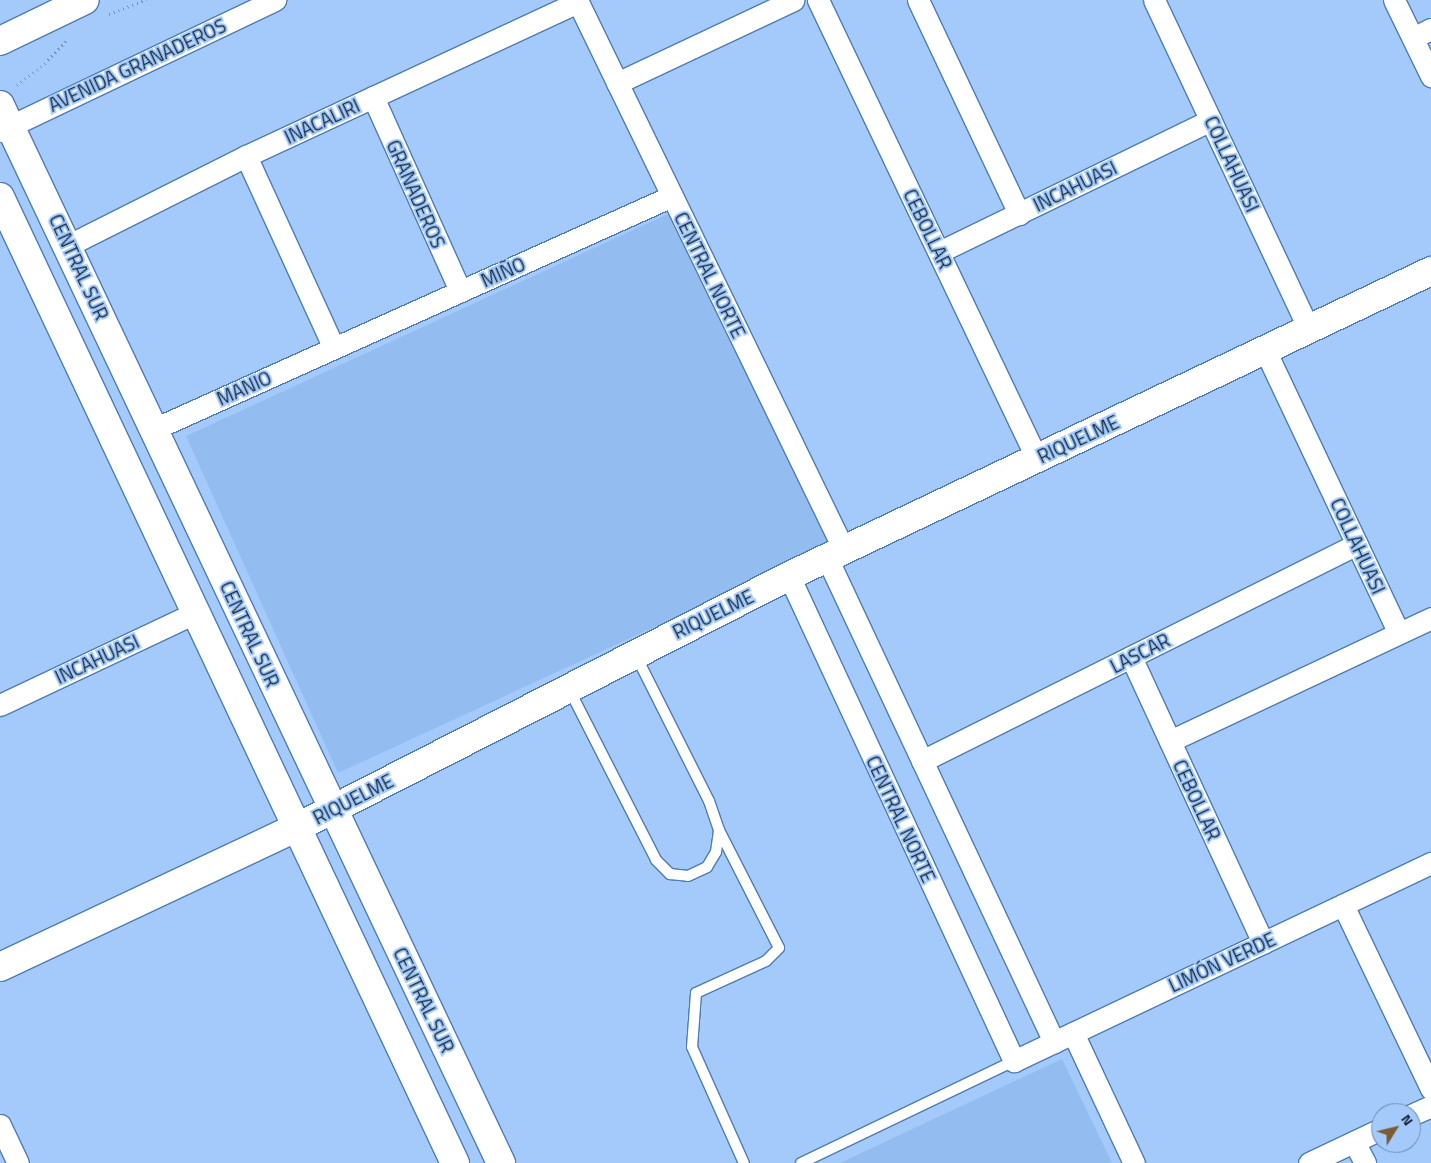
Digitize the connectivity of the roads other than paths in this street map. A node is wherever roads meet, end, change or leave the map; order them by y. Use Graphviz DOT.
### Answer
graph roads {
  1 [pos="275,0"];
  2 [pos="793,0"];
  3 [pos="818,0"];
  4 [pos="918,0"];
  5 [pos="1154,0"];
  6 [pos="1394,0"];
  7 [pos="578,1"];
  8 [pos="94,8"];
  9 [pos="1422,33"];
  10 [pos="0,41"];
  11 [pos="1431,76"];
  12 [pos="617,83"];
  13 [pos="373,97"];
  14 [pos="6,112"];
  15 [pos="1211,120"];
  16 [pos="246,156"];
  17 [pos="672,196"];
  18 [pos="0,197"];
  19 [pos="1019,214"];
  20 [pos="68,245"];
  21 [pos="939,252"];
  22 [pos="1431,271"];
  23 [pos="460,291"];
  24 [pos="1309,329"];
  25 [pos="334,348"];
  26 [pos="1265,350"];
  27 [pos="154,429"];
  28 [pos="1037,459"];
  29 [pos="1357,544"];
  30 [pos="835,554"];
  31 [pos="789,576"];
  32 [pos="195,612"];
  33 [pos="1431,618"];
  34 [pos="1399,633"];
  35 [pos="634,652"];
  36 [pos="1131,657"];
  37 [pos="569,689"];
  38 [pos="0,705"];
  39 [pos="1170,741"];
  40 [pos="922,761"];
  41 [pos="333,809"];
  42 [pos="296,828"];
  43 [pos="720,830"];
  44 [pos="1431,863"];
  45 [pos="1342,905"];
  46 [pos="1263,943"];
  47 [pos="2,962"];
  48 [pos="1063,1038"];
  49 [pos="1014,1061"];
  50 [pos="1431,1089"];
  51 [pos="0,1125"];
  52 [pos="1371,1134"];
  53 [pos="1354,1142"];
  54 [pos="18,1163"];
  55 [pos="455,1163"];
  56 [pos="501,1163"];
  57 [pos="744,1163"];
  58 [pos="800,1163"];
  59 [pos="1134,1163"];
  60 [pos="1309,1163"];
  61 [pos="1365,1163"];
  1 -- 14 [label="street, AVENIDA GRANADEROS"];
  2 -- 12 [label="street"];
  3 -- 21 [label="street, CEBOLLAR"];
  4 -- 19 [label="street"];
  5 -- 15 [label="street, COLLAHUASI"];
  6 -- 9 [label="street"];
  7 -- 12 [label="street, CENTRAL NORTE"];
  7 -- 13 [label="street, INACALIRI"];
  8 -- 10 [label="street"];
  9 -- 11 [label="street"];
  12 -- 17 [label="street, CENTRAL NORTE"];
  13 -- 16 [label="street, INACALIRI"];
  13 -- 23 [label="street, GRANADEROS"];
  14 -- 20 [label="street, CENTRAL SUR"];
  15 -- 19 [label="street, INCAHUASI"];
  15 -- 24 [label="street, COLLAHUASI"];
  16 -- 20 [label="street, INACALIRI"];
  16 -- 25 [label="street"];
  17 -- 23 [label="street, MIÑO"];
  17 -- 30 [label="street, CENTRAL NORTE"];
  18 -- 32 [label="street"];
  19 -- 21 [label="street, INCAHUASI"];
  20 -- 27 [label="street, CENTRAL SUR"];
  21 -- 28 [label="street, CEBOLLAR"];
  22 -- 24 [label="street, RIQUELME"];
  23 -- 25 [label="street, MIÑO"];
  24 -- 26 [label="street, RIQUELME"];
  25 -- 27 [label="street, MANIO"];
  26 -- 28 [label="street, RIQUELME"];
  26 -- 29 [label="street, COLLAHUASI"];
  27 -- 41 [label="street, CENTRAL SUR"];
  28 -- 30 [label="street, RIQUELME"];
  29 -- 34 [label="street, COLLAHUASI"];
  29 -- 36 [label="street, LASCAR"];
  30 -- 31 [label="street, RIQUELME"];
  30 -- 40 [label="street, CENTRAL NORTE"];
  31 -- 35 [label="street, RIQUELME"];
  31 -- 49 [label="street, CENTRAL NORTE"];
  32 -- 38 [label="street, INCAHUASI"];
  32 -- 42 [label="street"];
  33 -- 34 [label="street"];
  34 -- 39 [label="street"];
  35 -- 37 [label="street, RIQUELME"];
  35 -- 43 [label="lane"];
  36 -- 39 [label="street, CEBOLLAR"];
  36 -- 40 [label="street, LASCAR"];
  37 -- 41 [label="street, RIQUELME"];
  37 -- 43 [label="lane"];
  39 -- 46 [label="street, CEBOLLAR"];
  40 -- 48 [label="street, CENTRAL NORTE"];
  41 -- 42 [label="street, RIQUELME"];
  41 -- 56 [label="street, CENTRAL SUR"];
  42 -- 47 [label="street, RIQUELME"];
  42 -- 55 [label="street"];
  43 -- 57 [label="lane"];
  44 -- 45 [label="street, LIMÓN VERDE"];
  45 -- 46 [label="street, LIMÓN VERDE"];
  45 -- 50 [label="street"];
  46 -- 48 [label="street, LIMÓN VERDE"];
  48 -- 49 [label="street, LIMÓN VERDE"];
  48 -- 59 [label="street, CENTRAL NORTE"];
  49 -- 58 [label="lane"];
  51 -- 54 [label="street"];
  52 -- 53 [label="street"];
  53 -- 60 [label="street"];
  53 -- 61 [label="street"];
}
